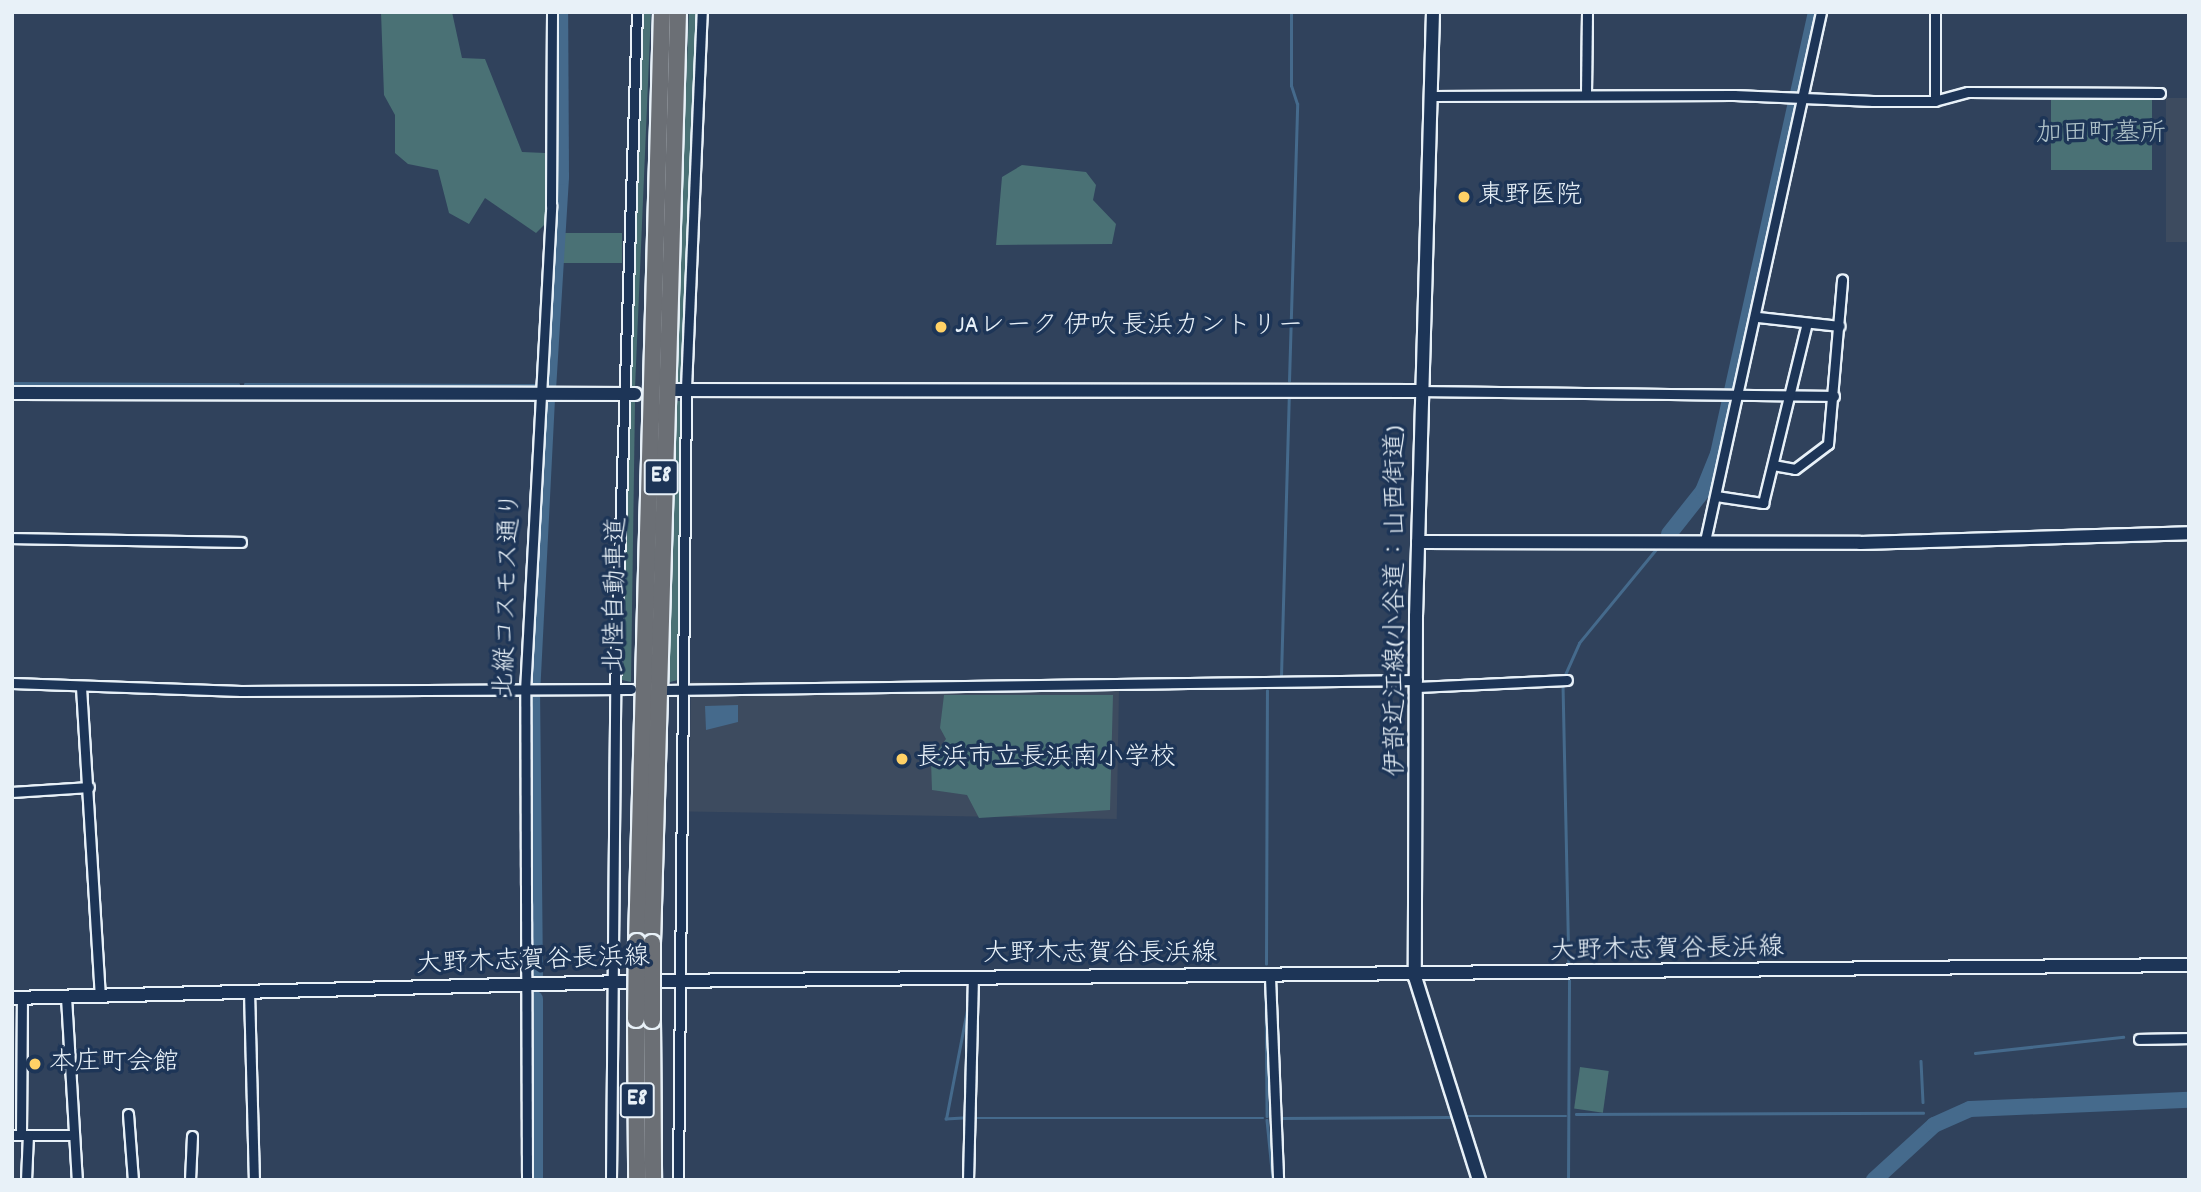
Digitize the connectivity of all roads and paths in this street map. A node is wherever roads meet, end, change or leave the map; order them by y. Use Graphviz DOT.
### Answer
graph roads {
  1 [pos="552,12"];
  2 [pos="637,12"];
  3 [pos="662,12"];
  4 [pos="678,12"];
  5 [pos="702,12"];
  6 [pos="1433,12"];
  7 [pos="1587,12"];
  8 [pos="1821,12"];
  9 [pos="1935,12"];
  10 [pos="2160,93"];
  11 [pos="1586,94"];
  12 [pos="1431,96"];
  13 [pos="1798,101"];
  14 [pos="1935,101"];
  15 [pos="1842,280"];
  16 [pos="1758,317"];
  17 [pos="1807,323"];
  18 [pos="1840,326"];
  19 [pos="686,388"];
  20 [pos="669,390"];
  21 [pos="1420,391"];
  22 [pos="12,393"];
  23 [pos="540,393"];
  24 [pos="1734,393"];
  25 [pos="629,394"];
  26 [pos="1788,395"];
  27 [pos="1833,396"];
  28 [pos="1773,464"];
  29 [pos="1716,496"];
  30 [pos="2189,533"];
  31 [pos="12,538"];
  32 [pos="1705,541"];
  33 [pos="241,542"];
  34 [pos="1418,542"];
  35 [pos="1563,680"];
  36 [pos="12,683"];
  37 [pos="1417,684"];
  38 [pos="81,687"];
  39 [pos="615,689"];
  40 [pos="631,689"];
  41 [pos="665,690"];
  42 [pos="681,690"];
  43 [pos="530,691"];
  44 [pos="89,788"];
  45 [pos="12,792"];
  46 [pos="645,942"];
  47 [pos="2189,965"];
  48 [pos="1270,977"];
  49 [pos="1415,977"];
  50 [pos="973,978"];
  51 [pos="676,981"];
  52 [pos="612,982"];
  53 [pos="527,987"];
  54 [pos="249,991"];
  55 [pos="100,996"];
  56 [pos="66,997"];
  57 [pos="17,998"];
  58 [pos="644,1019"];
  59 [pos="2189,1038"];
  60 [pos="2139,1039"];
  61 [pos="128,1114"];
  62 [pos="20,1135"];
  63 [pos="74,1135"];
  64 [pos="192,1136"];
  65 [pos="26,1180"];
  66 [pos="77,1180"];
  67 [pos="133,1180"];
  68 [pos="190,1180"];
  69 [pos="254,1180"];
  70 [pos="527,1180"];
  71 [pos="611,1180"];
  72 [pos="637,1180"];
  73 [pos="653,1180"];
  74 [pos="678,1180"];
  75 [pos="968,1180"];
  76 [pos="1278,1180"];
  77 [pos="1479,1180"];
  1 -- 23 [label="street, 北縦コスモス通り"];
  2 -- 25 [label="street"];
  3 -- 46 [label="highway, 北陸自動車道 / E8"];
  4 -- 46 [label="highway, 北陸自動車道 / E8"];
  5 -- 19 [label="street"];
  6 -- 12 [label="main road, 伊部近江線(小谷道：山西街道)"];
  7 -- 11 [label="street"];
  8 -- 13 [label="street"];
  9 -- 14 [label="street"];
  10 -- 14 [label="street"];
  11 -- 12 [label="street"];
  11 -- 13 [label="street"];
  12 -- 21 [label="main road, 伊部近江線(小谷道：山西街道)"];
  13 -- 14 [label="street"];
  13 -- 16 [label="street"];
  15 -- 18 [label="street"];
  16 -- 17 [label="street"];
  16 -- 24 [label="street"];
  17 -- 18 [label="street"];
  17 -- 26 [label="street"];
  18 -- 27 [label="street"];
  19 -- 20 [label="main road"];
  19 -- 21 [label="main road"];
  19 -- 42 [label="street"];
  21 -- 24 [label="street"];
  21 -- 34 [label="main road, 伊部近江線(小谷道：山西街道)"];
  22 -- 23 [label="main road"];
  23 -- 25 [label="main road"];
  23 -- 43 [label="street, 北縦コスモス通り"];
  24 -- 26 [label="street"];
  24 -- 29 [label="street"];
  25 -- 39 [label="street"];
  26 -- 27 [label="street"];
  26 -- 28 [label="street"];
  27 -- 28 [label="street"];
  28 -- 29 [label="street"];
  29 -- 32 [label="street"];
  30 -- 32 [label="main road"];
  31 -- 33 [label="street"];
  32 -- 34 [label="main road"];
  34 -- 37 [label="main road, 伊部近江線(小谷道：山西街道)"];
  35 -- 37 [label="street"];
  36 -- 38 [label="street"];
  37 -- 42 [label="street"];
  37 -- 49 [label="main road, 伊部近江線(小谷道：山西街道)"];
  38 -- 43 [label="street"];
  38 -- 44 [label="street"];
  39 -- 40 [label="street"];
  39 -- 43 [label="street"];
  39 -- 52 [label="street"];
  41 -- 42 [label="street"];
  42 -- 51 [label="street"];
  43 -- 53 [label="street, 北縦コスモス通り"];
  44 -- 45 [label="street"];
  44 -- 55 [label="street"];
  46 -- 58 [label="highway, 北陸自動車道 / E8, bridge"];
  47 -- 49 [label="main road, 大野木志賀谷長浜線"];
  48 -- 49 [label="main road, 大野木志賀谷長浜線"];
  48 -- 50 [label="main road, 大野木志賀谷長浜線"];
  48 -- 76 [label="street"];
  49 -- 77 [label="main road, 伊部近江線(小谷道：山西街道)"];
  50 -- 51 [label="main road, 大野木志賀谷長浜線"];
  50 -- 75 [label="street"];
  51 -- 52 [label="main road, 大野木志賀谷長浜線"];
  51 -- 74 [label="street"];
  52 -- 53 [label="main road, 大野木志賀谷長浜線"];
  52 -- 71 [label="street"];
  53 -- 54 [label="main road, 大野木志賀谷長浜線"];
  53 -- 70 [label="street, 北縦コスモス通り"];
  54 -- 55 [label="main road, 大野木志賀谷長浜線"];
  54 -- 69 [label="street"];
  55 -- 56 [label="main road, 大野木志賀谷長浜線"];
  56 -- 57 [label="main road, 大野木志賀谷長浜線"];
  56 -- 63 [label="street"];
  57 -- 62 [label="street"];
  58 -- 72 [label="highway, 北陸自動車道 / E8"];
  58 -- 73 [label="highway, 北陸自動車道 / E8"];
  59 -- 60 [label="street"];
  61 -- 67 [label="street"];
  62 -- 63 [label="street"];
  62 -- 65 [label="street"];
  63 -- 66 [label="street"];
  64 -- 68 [label="street"];
}
